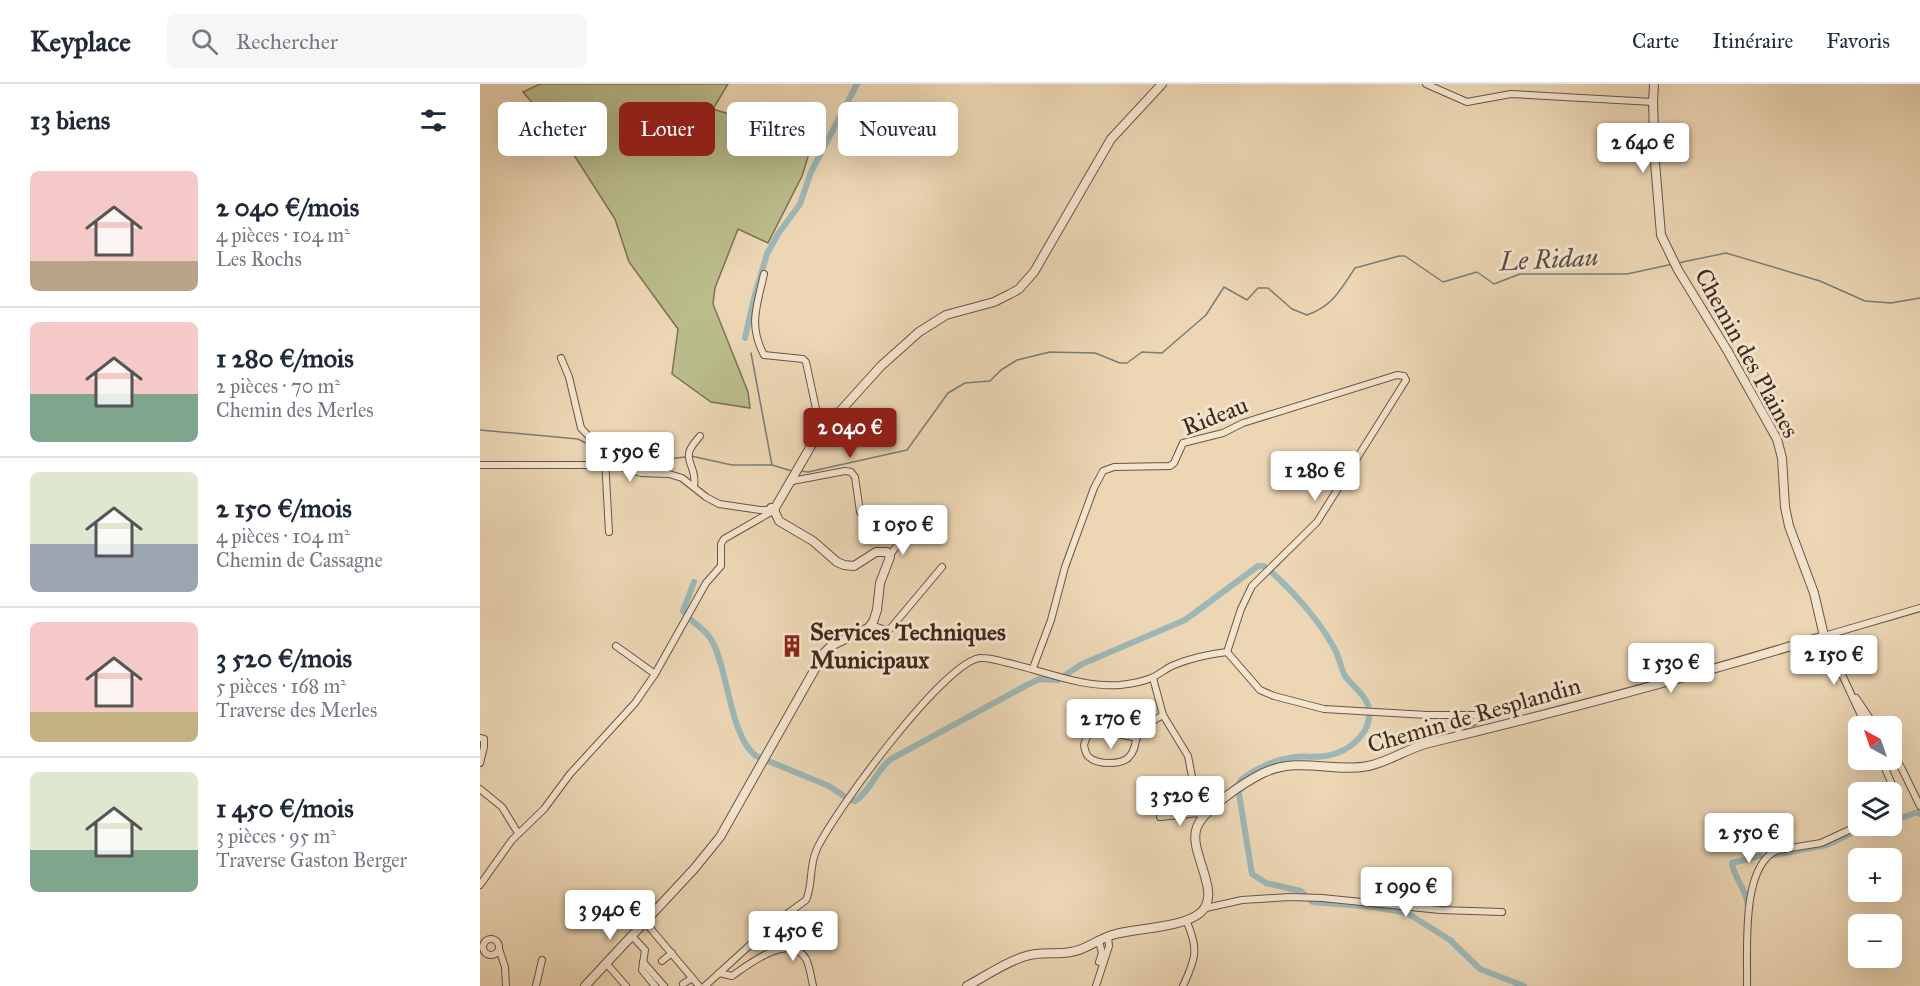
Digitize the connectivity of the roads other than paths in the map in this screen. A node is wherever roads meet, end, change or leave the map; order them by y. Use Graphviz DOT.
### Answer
graph roads {
  1 [pos="1162,84"];
  2 [pos="1426,84"];
  3 [pos="1654,84"];
  4 [pos="1653,102"];
  5 [pos="764,274"];
  6 [pos="561,358"];
  7 [pos="821,432"];
  8 [pos="700,436"];
  9 [pos="480,465"];
  10 [pos="607,465"];
  11 [pos="795,475"];
  12 [pos="694,486"];
  13 [pos="773,511"];
  14 [pos="860,512"];
  15 [pos="918,517"];
  16 [pos="609,532"];
  17 [pos="890,555"];
  18 [pos="942,567"];
  19 [pos="1920,608"];
  20 [pos="871,625"];
  21 [pos="1824,636"];
  22 [pos="616,646"];
  23 [pos="1227,652"];
  24 [pos="1033,668"];
  25 [pos="655,674"];
  26 [pos="1153,678"];
  27 [pos="1848,688"];
  28 [pos="1163,715"];
  29 [pos="1861,716"];
  30 [pos="1868,716"];
  31 [pos="1458,736"];
  32 [pos="480,738"];
  33 [pos="1137,738"];
  34 [pos="480,762"];
  35 [pos="1902,769"];
  36 [pos="480,789"];
  37 [pos="1920,806"];
  38 [pos="1201,816"];
  39 [pos="1160,817"];
  40 [pos="1848,831"];
  41 [pos="518,834"];
  42 [pos="480,885"];
  43 [pos="1206,908"];
  44 [pos="1502,912"];
  45 [pos="1186,921"];
  46 [pos="645,922"];
  47 [pos="632,936"];
  48 [pos="1108,936"];
  49 [pos="1099,941"];
  50 [pos="499,948"];
  51 [pos="672,953"];
  52 [pos="542,960"];
  53 [pos="662,961"];
  54 [pos="606,963"];
  55 [pos="719,973"];
  56 [pos="692,978"];
  57 [pos="654,981"];
  58 [pos="683,984"];
  59 [pos="506,986"];
  60 [pos="536,986"];
  61 [pos="585,986"];
  62 [pos="626,986"];
  63 [pos="664,986"];
  64 [pos="699,986"];
  65 [pos="705,986"];
  66 [pos="813,986"];
  67 [pos="967,986"];
  68 [pos="1094,986"];
  69 [pos="1183,986"];
  70 [pos="1747,986"];
  1 -- 7 [label="street"];
  2 -- 4 [label="street"];
  3 -- 4 [label="street, Chemin des Plaines"];
  4 -- 21 [label="street, Chemin des Plaines"];
  5 -- 7 [label="street"];
  6 -- 10 [label="street"];
  7 -- 11 [label="street"];
  8 -- 12 [label="street"];
  9 -- 10 [label="street"];
  10 -- 12 [label="street"];
  10 -- 16 [label="street"];
  11 -- 13 [label="street"];
  11 -- 14 [label="street"];
  12 -- 13 [label="street"];
  13 -- 17 [label="street"];
  13 -- 25 [label="street"];
  15 -- 17 [label="street"];
  17 -- 20 [label="street"];
  18 -- 20 [label="street"];
  19 -- 21 [label="street"];
  20 -- 46 [label="street"];
  21 -- 27 [label="street"];
  21 -- 31 [label="street, Chemin de Resplandin"];
  22 -- 25 [label="street"];
  23 -- 24 [label="street, Rideau"];
  23 -- 26 [label="street"];
  23 -- 31 [label="street"];
  24 -- 26 [label="street"];
  24 -- 55 [label="street"];
  25 -- 41 [label="street"];
  26 -- 28 [label="street"];
  27 -- 29 [label="street"];
  27 -- 30 [label="street"];
  28 -- 33 [label="street"];
  28 -- 38 [label="street"];
  31 -- 38 [label="street, Chemin de Resplandin"];
  32 -- 34 [label="street"];
  33 -- 33 [label="street"];
  35 -- 37 [label="street"];
  36 -- 41 [label="street"];
  38 -- 39 [label="street"];
  38 -- 43 [label="street"];
  40 -- 70 [label="street"];
  41 -- 42 [label="street"];
  43 -- 44 [label="street"];
  43 -- 45 [label="street"];
  45 -- 48 [label="street"];
  45 -- 69 [label="street"];
  46 -- 47 [label="street"];
  46 -- 51 [label="street"];
  47 -- 54 [label="street"];
  47 -- 57 [label="street"];
  48 -- 49 [label="street"];
  48 -- 68 [label="street"];
  49 -- 67 [label="street"];
  49 -- 68 [label="street"];
  50 -- 59 [label="street"];
  51 -- 53 [label="street"];
  51 -- 56 [label="street"];
  52 -- 60 [label="street"];
  54 -- 61 [label="street"];
  54 -- 62 [label="street"];
  55 -- 65 [label="street"];
  55 -- 66 [label="street"];
  56 -- 58 [label="street"];
  56 -- 64 [label="street"];
  57 -- 63 [label="street"];
}
